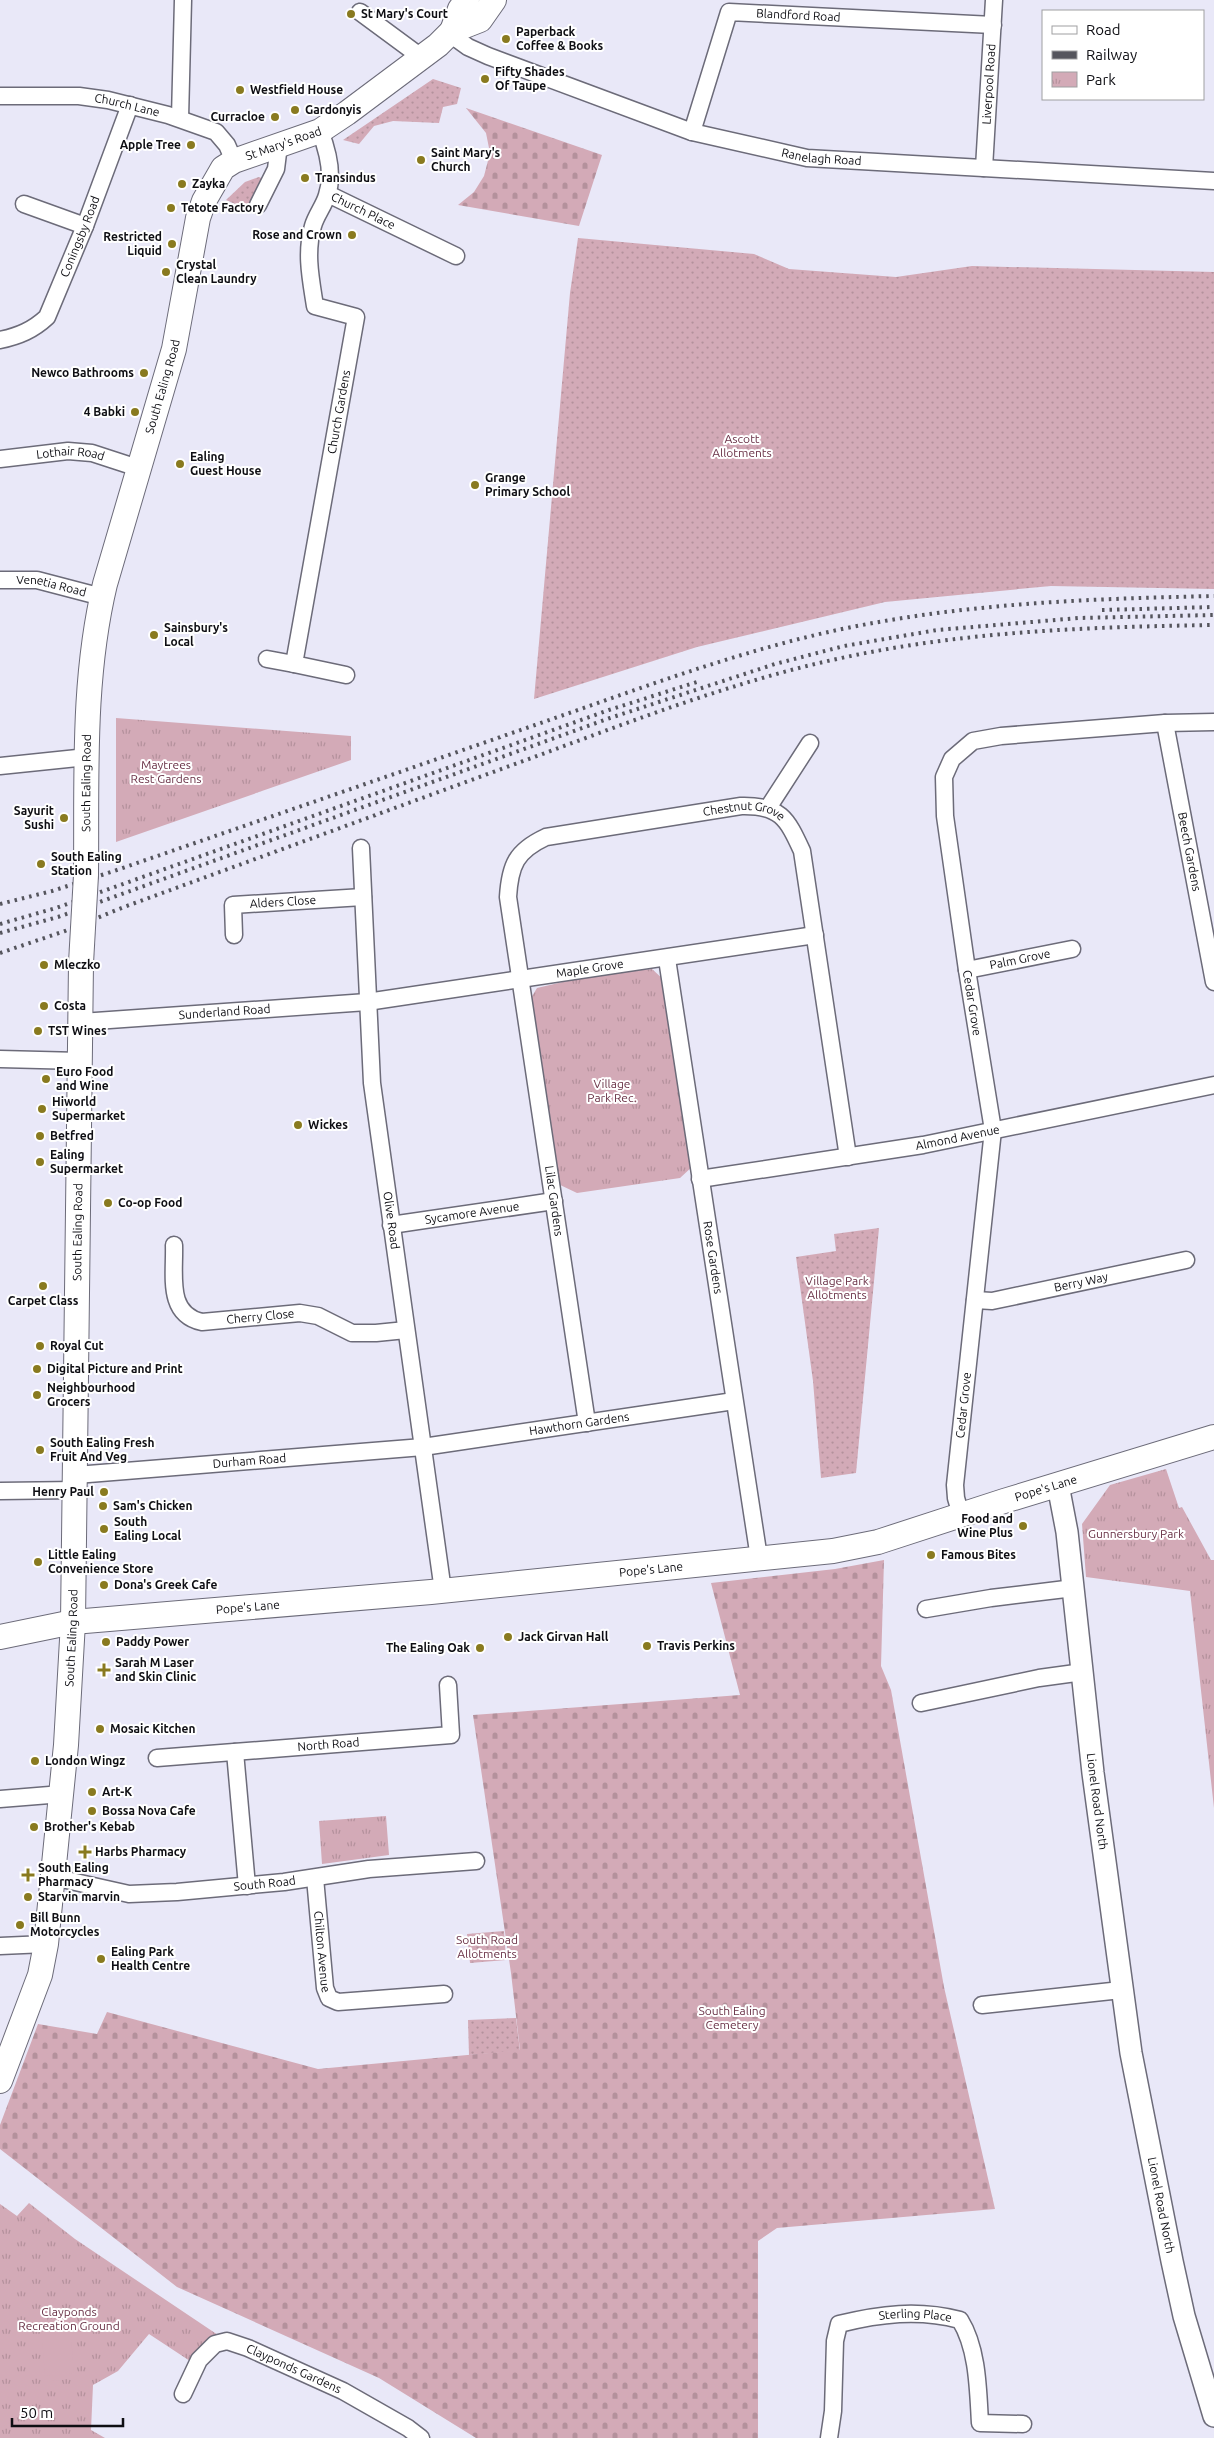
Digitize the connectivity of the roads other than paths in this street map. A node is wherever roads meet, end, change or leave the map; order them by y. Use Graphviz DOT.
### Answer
graph roads {
  1 [pos="183,0"];
  2 [pos="467,0"];
  3 [pos="494,0"];
  4 [pos="994,0"];
  5 [pos="360,12"];
  6 [pos="993,25"];
  7 [pos="451,33"];
  8 [pos="421,57"];
  9 [pos="0,96"];
  10 [pos="130,105"];
  11 [pos="180,118"];
  12 [pos="320,131"];
  13 [pos="692,132"];
  14 [pos="279,145"];
  15 [pos="234,161"];
  16 [pos="984,168"];
  17 [pos="1214,181"];
  18 [pos="328,194"];
  19 [pos="24,204"];
  20 [pos="258,205"];
  21 [pos="85,226"];
  22 [pos="456,256"];
  23 [pos="0,340"];
  24 [pos="0,459"];
  25 [pos="138,468"];
  26 [pos="0,580"];
  27 [pos="102,597"];
  28 [pos="267,659"];
  29 [pos="294,664"];
  30 [pos="346,675"];
  31 [pos="1214,722"];
  32 [pos="1165,723"];
  33 [pos="810,743"];
  34 [pos="87,757"];
  35 [pos="0,766"];
  36 [pos="768,808"];
  37 [pos="361,848"];
  38 [pos="363,897"];
  39 [pos="234,935"];
  40 [pos="815,935"];
  41 [pos="1072,949"];
  42 [pos="667,959"];
  43 [pos="967,970"];
  44 [pos="520,979"];
  45 [pos="1214,982"];
  46 [pos="367,1002"];
  47 [pos="81,1022"];
  48 [pos="0,1058"];
  49 [pos="80,1061"];
  50 [pos="1214,1085"];
  51 [pos="993,1130"];
  52 [pos="848,1157"];
  53 [pos="700,1178"];
  54 [pos="554,1201"];
  55 [pos="391,1224"];
  56 [pos="174,1245"];
  57 [pos="1186,1260"];
  58 [pos="975,1300"];
  59 [pos="406,1330"];
  60 [pos="734,1401"];
  61 [pos="587,1423"];
  62 [pos="1214,1437"];
  63 [pos="423,1448"];
  64 [pos="76,1482"];
  65 [pos="1058,1485"];
  66 [pos="0,1491"];
  67 [pos="961,1515"];
  68 [pos="759,1558"];
  69 [pos="1074,1588"];
  70 [pos="443,1591"];
  71 [pos="926,1609"];
  72 [pos="73,1622"];
  73 [pos="0,1637"];
  74 [pos="1083,1672"];
  75 [pos="448,1685"];
  76 [pos="921,1703"];
  77 [pos="236,1752"];
  78 [pos="157,1758"];
  79 [pos="62,1794"];
  80 [pos="0,1798"];
  81 [pos="476,1861"];
  82 [pos="53,1878"];
  83 [pos="315,1878"];
  84 [pos="247,1886"];
  85 [pos="46,1944"];
  86 [pos="0,1946"];
  87 [pos="1121,1990"];
  88 [pos="444,1994"];
  89 [pos="982,2005"];
  90 [pos="0,2081"];
  91 [pos="183,2394"];
  92 [pos="1214,2416"];
  93 [pos="1023,2424"];
  94 [pos="421,2438"];
  95 [pos="829,2438"];
  1 -- 11 [label="street"];
  2 -- 7 [label="main road"];
  3 -- 7 [label="main road, St Mary's Road"];
  4 -- 6 [label="street, Liverpool Road"];
  5 -- 8 [label="street"];
  6 -- 13 [label="street, Blandford Road"];
  6 -- 16 [label="street, Liverpool Road"];
  7 -- 8 [label="main road, St Mary's Road"];
  7 -- 13 [label="street, Ranelagh Road"];
  8 -- 12 [label="main road, St Mary's Road"];
  9 -- 10 [label="street, Church Lane"];
  10 -- 11 [label="street, Church Lane"];
  10 -- 21 [label="street, Coningsby Road"];
  11 -- 15 [label="street, Church Lane"];
  12 -- 14 [label="main road, St Mary's Road"];
  12 -- 18 [label="street, Church Place"];
  13 -- 16 [label="street, Ranelagh Road"];
  14 -- 15 [label="main road, St Mary's Road"];
  14 -- 20 [label="street"];
  15 -- 25 [label="main road, South Ealing Road"];
  16 -- 17 [label="street, Ranelagh Road"];
  18 -- 22 [label="street, Church Place"];
  18 -- 29 [label="street, Church Gardens"];
  19 -- 21 [label="street"];
  21 -- 23 [label="street, Coningsby Road"];
  24 -- 25 [label="street, Lothair Road"];
  25 -- 27 [label="main road, South Ealing Road"];
  26 -- 27 [label="street, Venetia Road"];
  27 -- 34 [label="main road, South Ealing Road"];
  28 -- 29 [label="street"];
  29 -- 30 [label="street"];
  31 -- 32 [label="street, Cedar Grove"];
  32 -- 43 [label="street, Cedar Grove"];
  32 -- 45 [label="street, Beech Gardens"];
  33 -- 36 [label="street"];
  34 -- 35 [label="street"];
  34 -- 47 [label="main road, South Ealing Road, bridge"];
  36 -- 40 [label="street, Chestnut Grove"];
  36 -- 44 [label="street, Chestnut Grove"];
  37 -- 38 [label="street, Olive Road"];
  38 -- 39 [label="street, Alders Close"];
  38 -- 46 [label="street, Olive Road"];
  40 -- 42 [label="street, Maple Grove"];
  40 -- 52 [label="street, Chestnut Grove"];
  41 -- 43 [label="street, Palm Grove"];
  42 -- 44 [label="street, Maple Grove"];
  42 -- 53 [label="street, Rose Gardens"];
  43 -- 51 [label="street, Cedar Grove"];
  44 -- 46 [label="street, Maple Grove"];
  44 -- 54 [label="street, Lilac Gardens"];
  46 -- 47 [label="street, Sunderland Road"];
  46 -- 55 [label="street, Olive Road"];
  47 -- 49 [label="main road, South Ealing Road"];
  48 -- 49 [label="street"];
  49 -- 64 [label="main road, South Ealing Road"];
  50 -- 51 [label="street, Almond Avenue"];
  51 -- 52 [label="street, Almond Avenue"];
  51 -- 58 [label="street, Cedar Grove"];
  52 -- 53 [label="street, Almond Avenue"];
  53 -- 60 [label="street, Rose Gardens"];
  54 -- 55 [label="street, Sycamore Avenue"];
  54 -- 61 [label="street, Lilac Gardens"];
  55 -- 59 [label="street, Olive Road"];
  56 -- 59 [label="street, Cherry Close"];
  57 -- 58 [label="street, Berry Way"];
  58 -- 67 [label="street, Cedar Grove"];
  59 -- 63 [label="street, Olive Road"];
  60 -- 61 [label="street, Hawthorn Gardens"];
  60 -- 68 [label="street, Rose Gardens"];
  61 -- 63 [label="street, Hawthorn Gardens"];
  62 -- 65 [label="main road, Pope's Lane"];
  63 -- 64 [label="street, Durham Road"];
  63 -- 70 [label="street, Olive Road"];
  64 -- 66 [label="street, Durham Road"];
  64 -- 72 [label="main road, South Ealing Road"];
  65 -- 67 [label="main road, Pope's Lane"];
  65 -- 69 [label="street, Lionel Road North"];
  67 -- 68 [label="main road, Pope's Lane"];
  68 -- 70 [label="main road, Pope's Lane"];
  69 -- 71 [label="street"];
  69 -- 74 [label="street, Lionel Road North"];
  70 -- 72 [label="main road, Pope's Lane"];
  72 -- 73 [label="main road, Pope's Lane"];
  72 -- 79 [label="main road, South Ealing Road"];
  74 -- 76 [label="street"];
  74 -- 87 [label="street, Lionel Road North"];
  75 -- 77 [label="street, North Road"];
  77 -- 78 [label="street, North Road"];
  77 -- 84 [label="street"];
  79 -- 80 [label="street"];
  79 -- 82 [label="main road, South Ealing Road"];
  81 -- 83 [label="street, South Road"];
  82 -- 84 [label="street, South Road"];
  82 -- 85 [label="main road, South Ealing Road"];
  83 -- 84 [label="street, South Road"];
  83 -- 88 [label="street, Chilton Avenue"];
  85 -- 86 [label="street"];
  85 -- 90 [label="main road, South Ealing Road"];
  87 -- 89 [label="street"];
  87 -- 92 [label="street, Lionel Road North"];
  91 -- 94 [label="street, Clayponds Gardens"];
  93 -- 95 [label="street, Sterling Place"];
}
